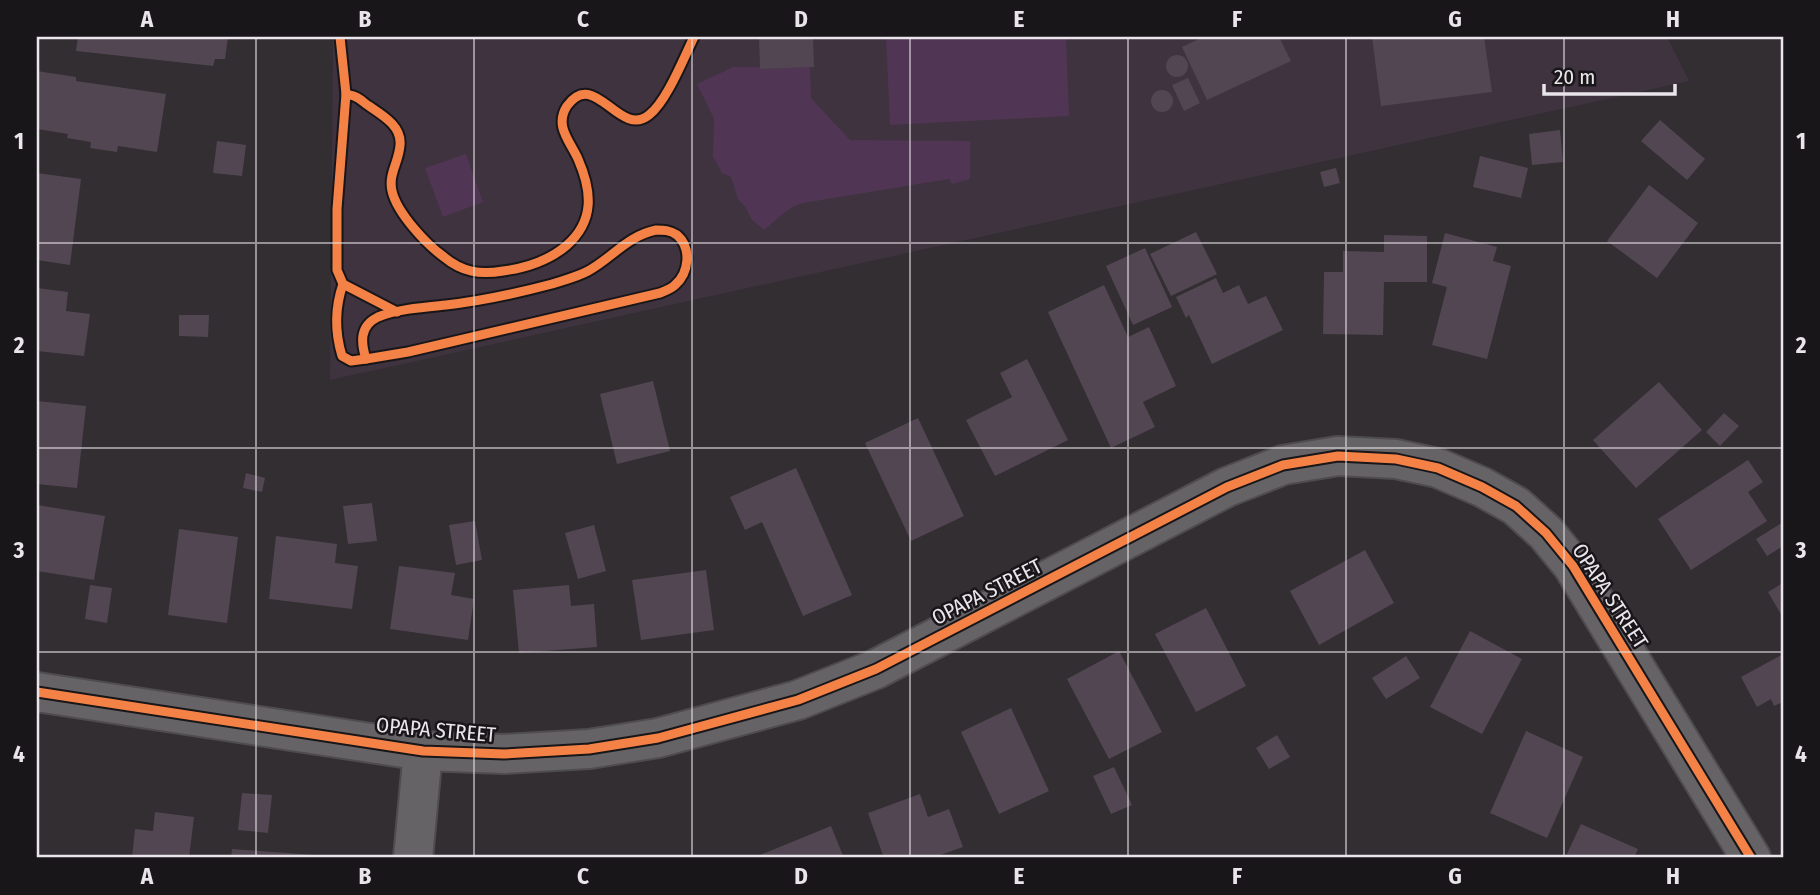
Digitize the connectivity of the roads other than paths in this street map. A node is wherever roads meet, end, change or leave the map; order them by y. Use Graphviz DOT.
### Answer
graph roads {
  1 [pos="37,692"];
  2 [pos="423,751"];
  3 [pos="413,858"];
  4 [pos="1751,858"];
  1 -- 2 [label="street, OPAPA STREET"];
  2 -- 3 [label="street"];
  2 -- 4 [label="street, OPAPA STREET"];
}
